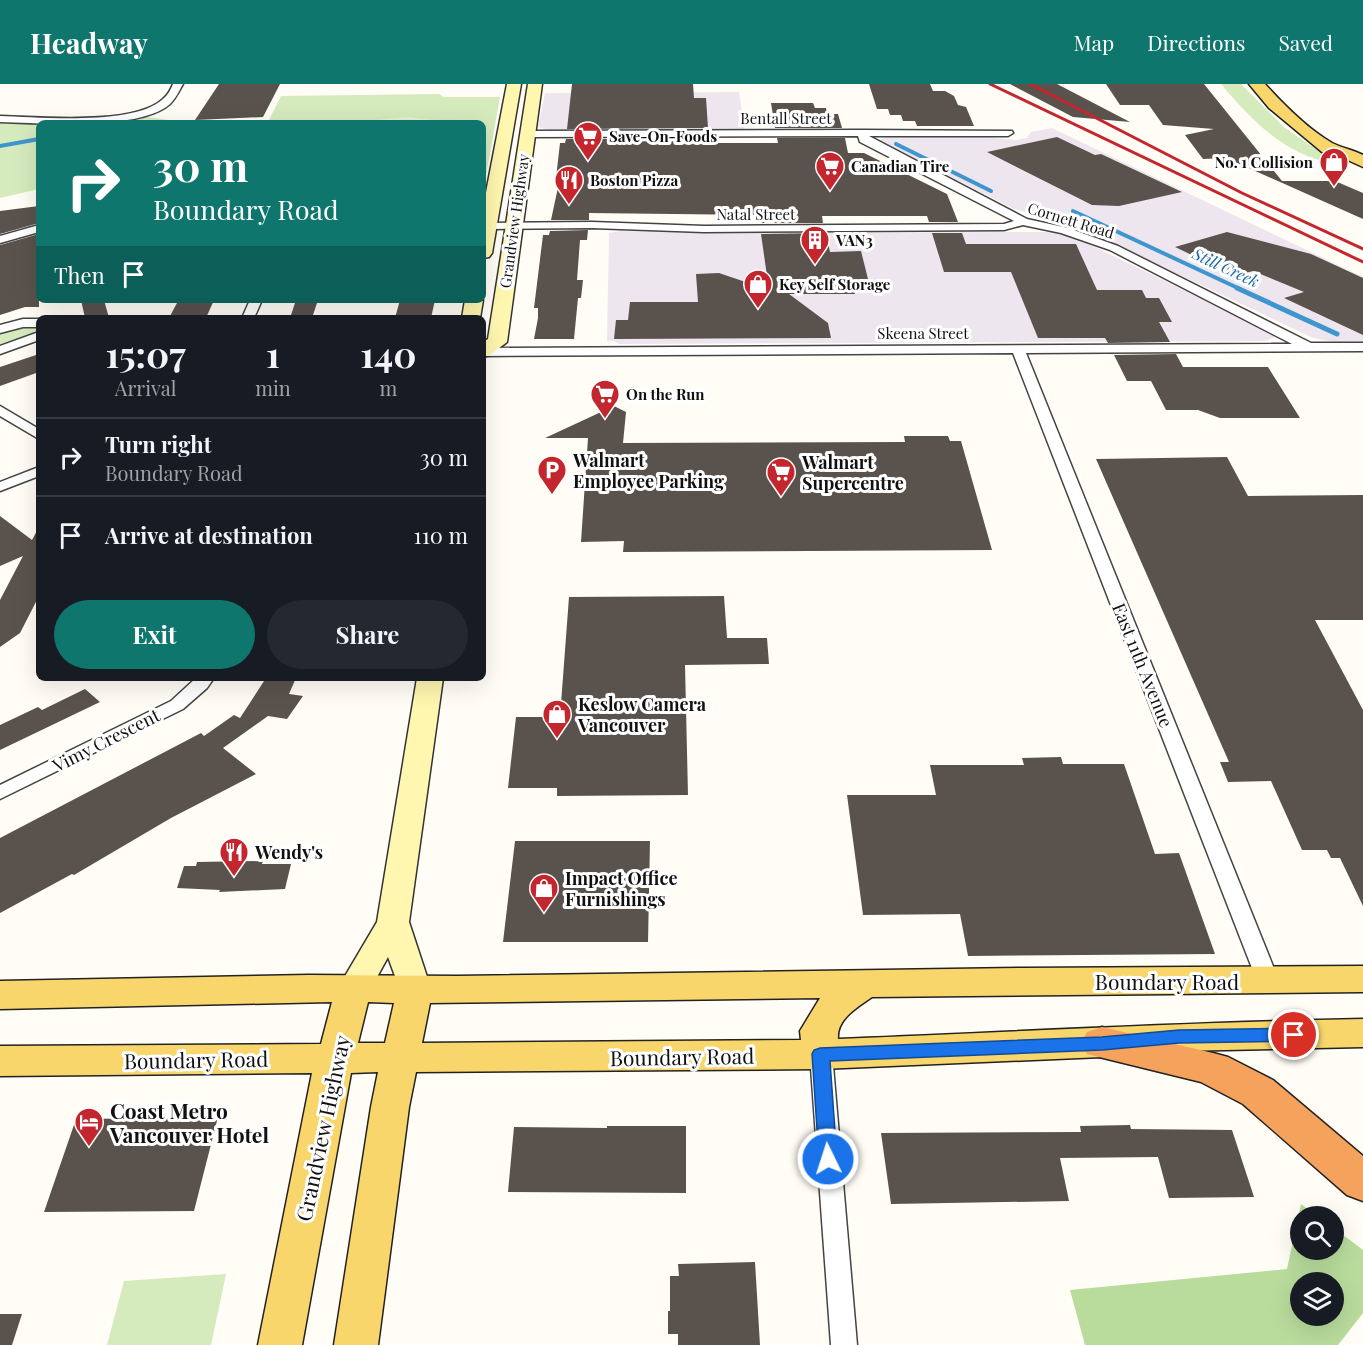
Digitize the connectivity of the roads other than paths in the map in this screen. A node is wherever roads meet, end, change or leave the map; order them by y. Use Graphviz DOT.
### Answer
graph roads {
  1 [pos="178,84"];
  2 [pos="514,84"];
  3 [pos="535,84"];
  4 [pos="1257,84"];
  5 [pos="1302,106"];
  6 [pos="0,119"];
  7 [pos="863,133"];
  8 [pos="1008,133"];
  9 [pos="527,134"];
  10 [pos="1345,152"];
  11 [pos="1363,162"];
  12 [pos="1023,222"];
  13 [pos="514,225"];
  14 [pos="488,226"];
  15 [pos="36,229"];
  16 [pos="486,237"];
  17 [pos="0,240"];
  18 [pos="36,323"];
  19 [pos="0,329"];
  20 [pos="36,337"];
  21 [pos="1308,347"];
  22 [pos="1363,347"];
  23 [pos="1018,349"];
  24 [pos="0,350"];
  25 [pos="486,350"];
  26 [pos="486,352"];
  27 [pos="0,410"];
  28 [pos="36,433"];
  29 [pos="36,472"];
  30 [pos="0,487"];
  31 [pos="203,681"];
  32 [pos="430,681"];
  33 [pos="0,793"];
  34 [pos="393,922"];
  35 [pos="1363,979"];
  36 [pos="1268,981"];
  37 [pos="864,984"];
  38 [pos="354,988"];
  39 [pos="415,989"];
  40 [pos="0,995"];
  41 [pos="1363,1034"];
  42 [pos="1102,1043"];
  43 [pos="820,1054"];
  44 [pos="335,1058"];
  45 [pos="401,1059"];
  46 [pos="0,1061"];
  47 [pos="1363,1182"];
  48 [pos="280,1345"];
  49 [pos="356,1345"];
  50 [pos="844,1345"];
  1 -- 6 [label="street"];
  2 -- 14 [label="main road, Grandview Highway"];
  3 -- 9 [label="main road, Grandview Highway"];
  4 -- 10 [label="main road"];
  5 -- 10 [label="main road"];
  7 -- 8 [label="street, Bentall Street"];
  7 -- 9 [label="street, Bentall Street"];
  7 -- 12 [label="street, Cornett Road"];
  9 -- 13 [label="main road, Grandview Highway"];
  10 -- 11 [label="main road"];
  12 -- 13 [label="street, Natal Street"];
  12 -- 21 [label="street, Cornett Road"];
  13 -- 14 [label="street, Natal Street"];
  13 -- 25 [label="main road, Grandview Highway"];
  14 -- 16 [label="main road, Grandview Highway"];
  15 -- 17 [label="street"];
  18 -- 19 [label="street"];
  20 -- 24 [label="street"];
  21 -- 22 [label="street, Skeena Street"];
  21 -- 23 [label="street, Skeena Street"];
  23 -- 26 [label="street, Skeena Street"];
  23 -- 36 [label="street, East 11th Avenue"];
  27 -- 28 [label="street"];
  29 -- 30 [label="street"];
  31 -- 33 [label="street, Vimy Crescent"];
  32 -- 34 [label="main road, Grandview Highway"];
  34 -- 38 [label="main road, Grandview Highway"];
  34 -- 39 [label="main road, Grandview Highway"];
  35 -- 36 [label="main road, Boundary Road"];
  36 -- 37 [label="main road, Boundary Road"];
  37 -- 39 [label="main road, Boundary Road"];
  37 -- 43 [label="main road"];
  38 -- 39 [label="main road, Boundary Road"];
  38 -- 40 [label="main road, Boundary Road"];
  38 -- 44 [label="main road, Grandview Highway"];
  39 -- 45 [label="main road, Grandview Highway"];
  41 -- 42 [label="main road, Boundary Road"];
  42 -- 43 [label="main road, Boundary Road"];
  42 -- 47 [label="highway"];
  43 -- 45 [label="main road, Boundary Road"];
  43 -- 50 [label="street"];
  44 -- 45 [label="main road, Boundary Road"];
  44 -- 46 [label="main road, Boundary Road"];
  44 -- 48 [label="main road, Grandview Highway"];
  45 -- 49 [label="main road, Grandview Highway"];
}
